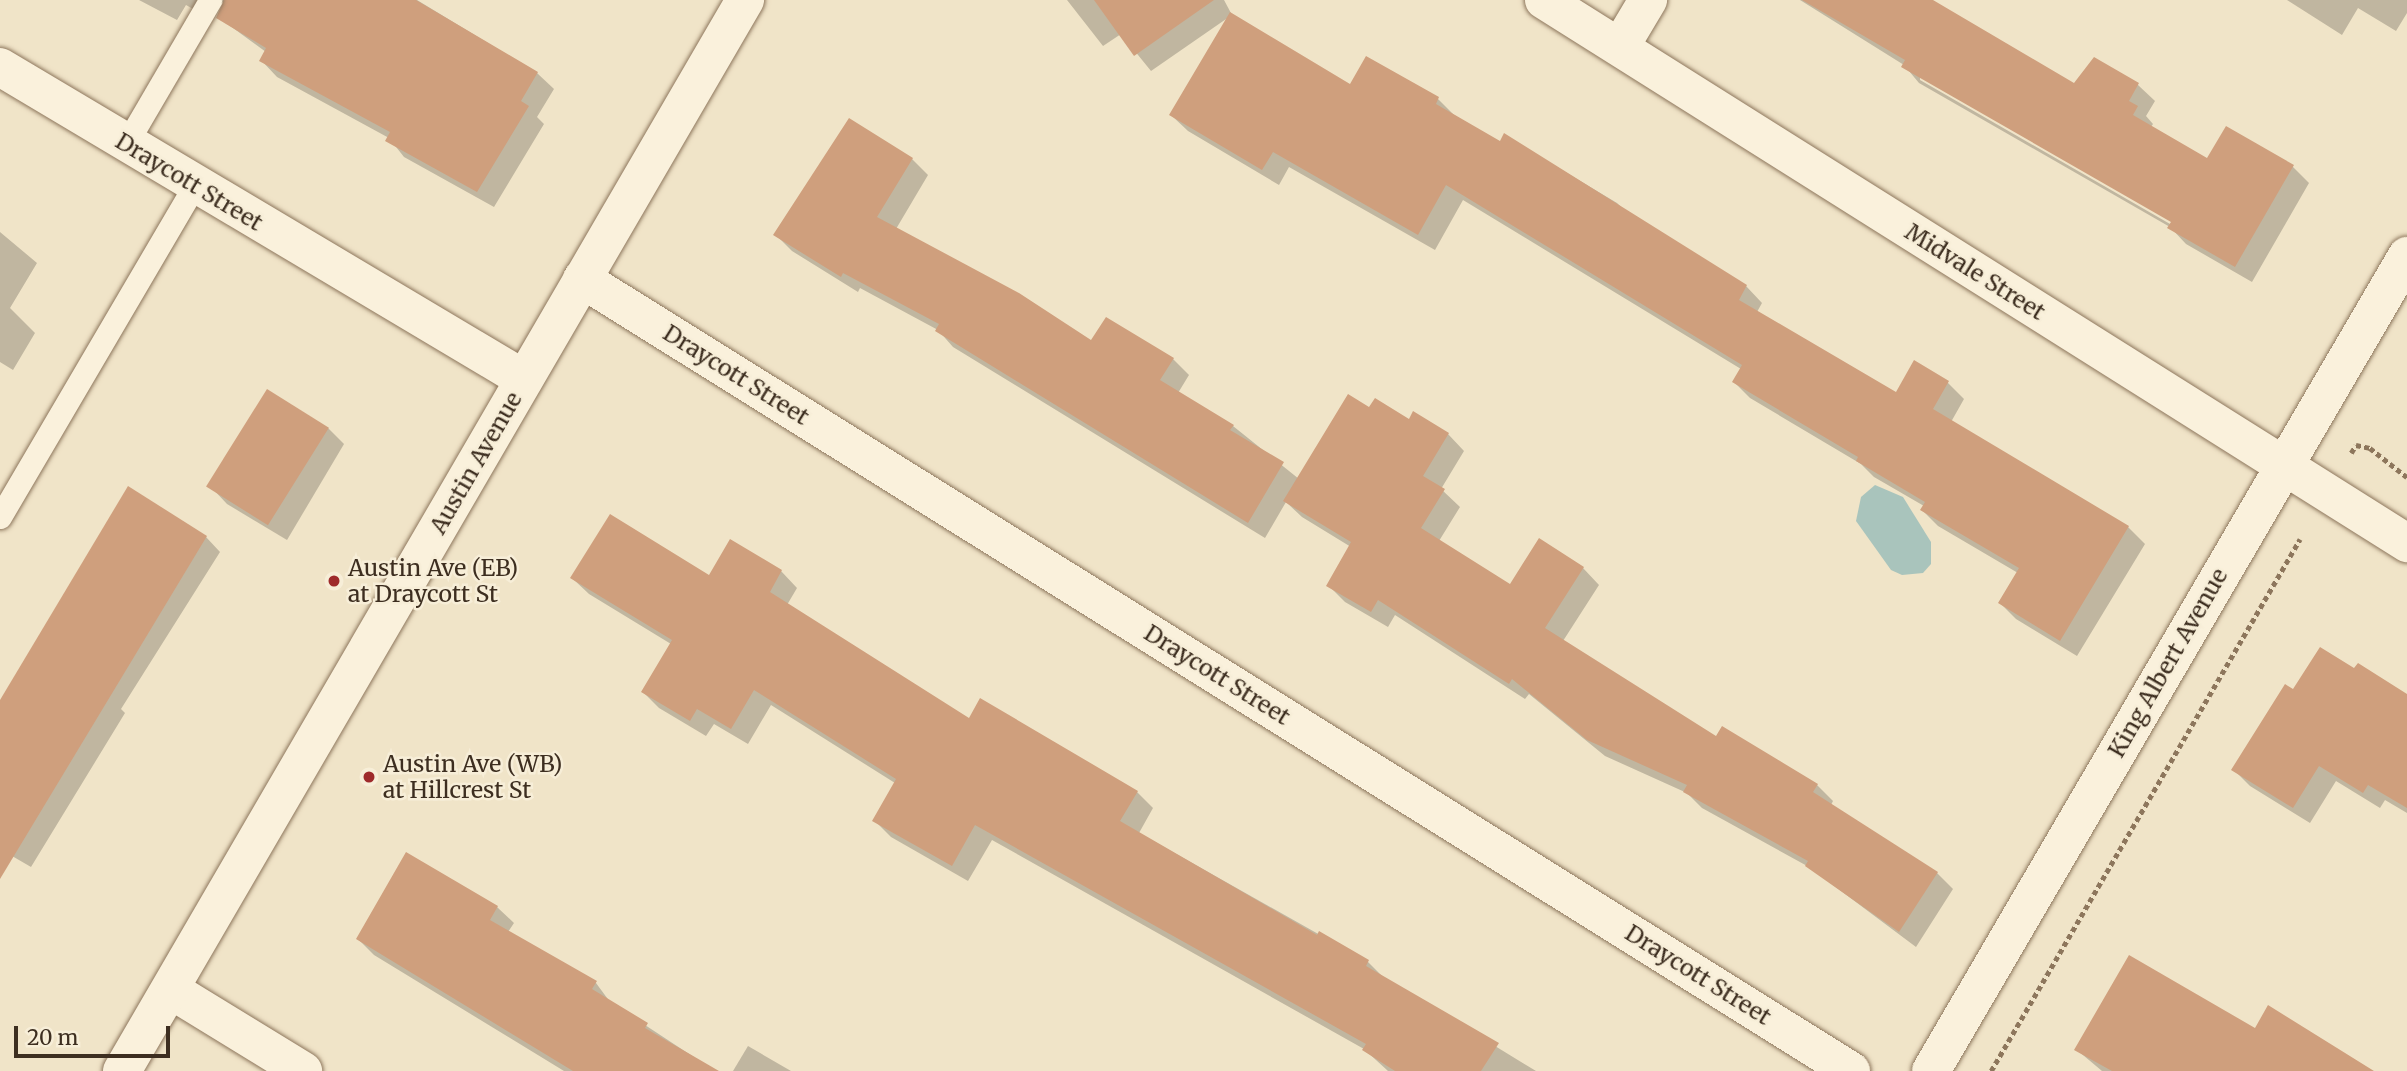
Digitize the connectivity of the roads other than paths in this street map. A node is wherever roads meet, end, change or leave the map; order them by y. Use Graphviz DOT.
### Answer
graph roads {
  1 [pos="209,0"];
  2 [pos="745,0"];
  3 [pos="1544,0"];
  4 [pos="1648,0"];
  5 [pos="1620,47"];
  6 [pos="0,67"];
  7 [pos="125,144"];
  8 [pos="194,186"];
  9 [pos="2407,256"];
  10 [pos="582,279"];
  11 [pos="524,379"];
  12 [pos="2283,466"];
  13 [pos="0,517"];
  14 [pos="2407,542"];
  15 [pos="171,990"];
  16 [pos="122,1071"];
  17 [pos="303,1071"];
  18 [pos="1851,1071"];
  19 [pos="1931,1071"];
  1 -- 7 [label="lane"];
  2 -- 10 [label="street, Austin Avenue"];
  3 -- 5 [label="street, Midvale Street"];
  4 -- 5 [label="street"];
  5 -- 12 [label="street, Midvale Street"];
  6 -- 7 [label="street, Draycott Street"];
  7 -- 8 [label="street, Draycott Street"];
  8 -- 11 [label="street, Draycott Street"];
  8 -- 13 [label="lane"];
  9 -- 12 [label="street, King Albert Avenue"];
  10 -- 11 [label="street, Austin Avenue"];
  10 -- 18 [label="street, Draycott Street"];
  11 -- 15 [label="street, Austin Avenue"];
  12 -- 14 [label="street, Midvale Street"];
  12 -- 19 [label="street, King Albert Avenue"];
  15 -- 16 [label="street, Austin Avenue"];
  15 -- 17 [label="street"];
}
